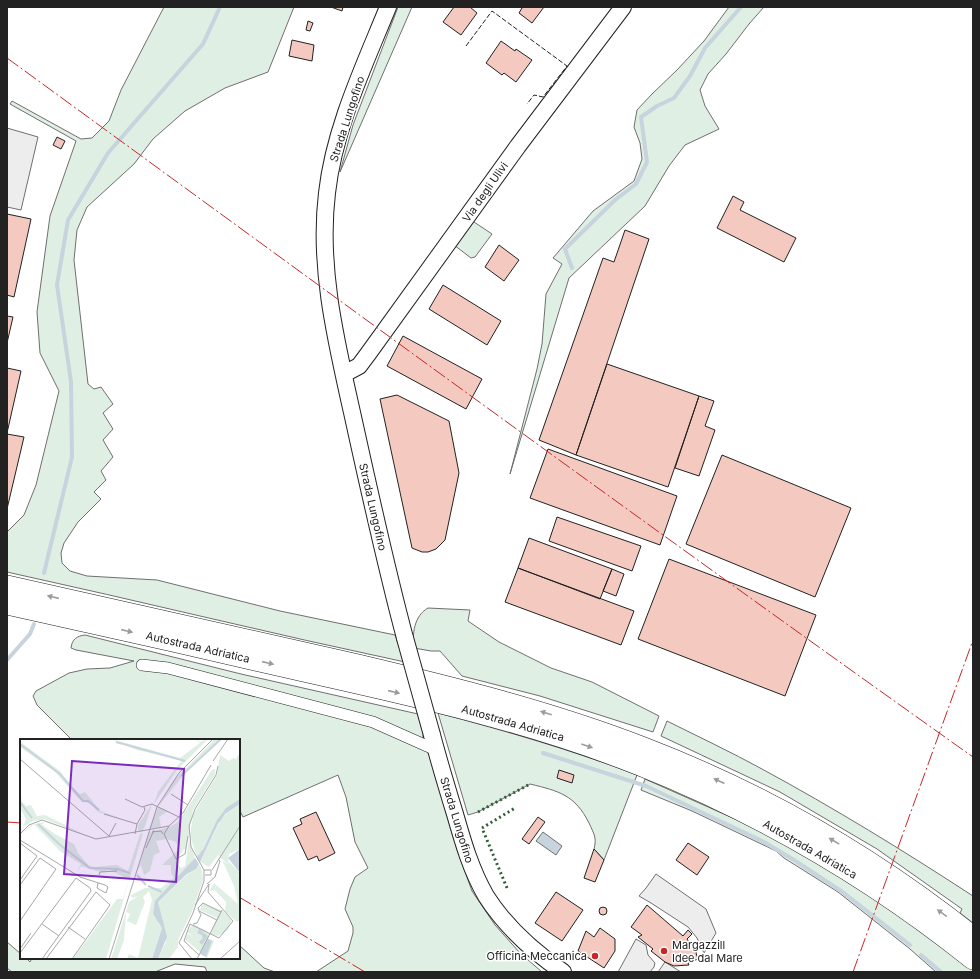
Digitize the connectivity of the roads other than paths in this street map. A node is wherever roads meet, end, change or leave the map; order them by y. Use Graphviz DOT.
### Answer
graph roads {
  1 [pos="388,7"];
  2 [pos="623,7"];
  3 [pos="344,374"];
  4 [pos="7,586"];
  5 [pos="7,604"];
  6 [pos="90,614"];
  7 [pos="142,665"];
  8 [pos="434,742"];
  9 [pos="973,937"];
  10 [pos="973,959"];
  11 [pos="563,972"];
  1 -- 3 [label="main road, Strada Lungofino"];
  2 -- 3 [label="main road, Via degli Ulivi"];
  3 -- 8 [label="main road, Strada Lungofino, bridge"];
  6 -- 4 [label="highway, Autostrada Adriatica, one-way"];
  5 -- 6 [label="highway, Autostrada Adriatica"];
  9 -- 6 [label="highway, Autostrada Adriatica, one-way"];
  6 -- 10 [label="highway, Autostrada Adriatica, one-way"];
  7 -- 8 [label="street"];
  8 -- 11 [label="main road, Strada Lungofino"];
}
